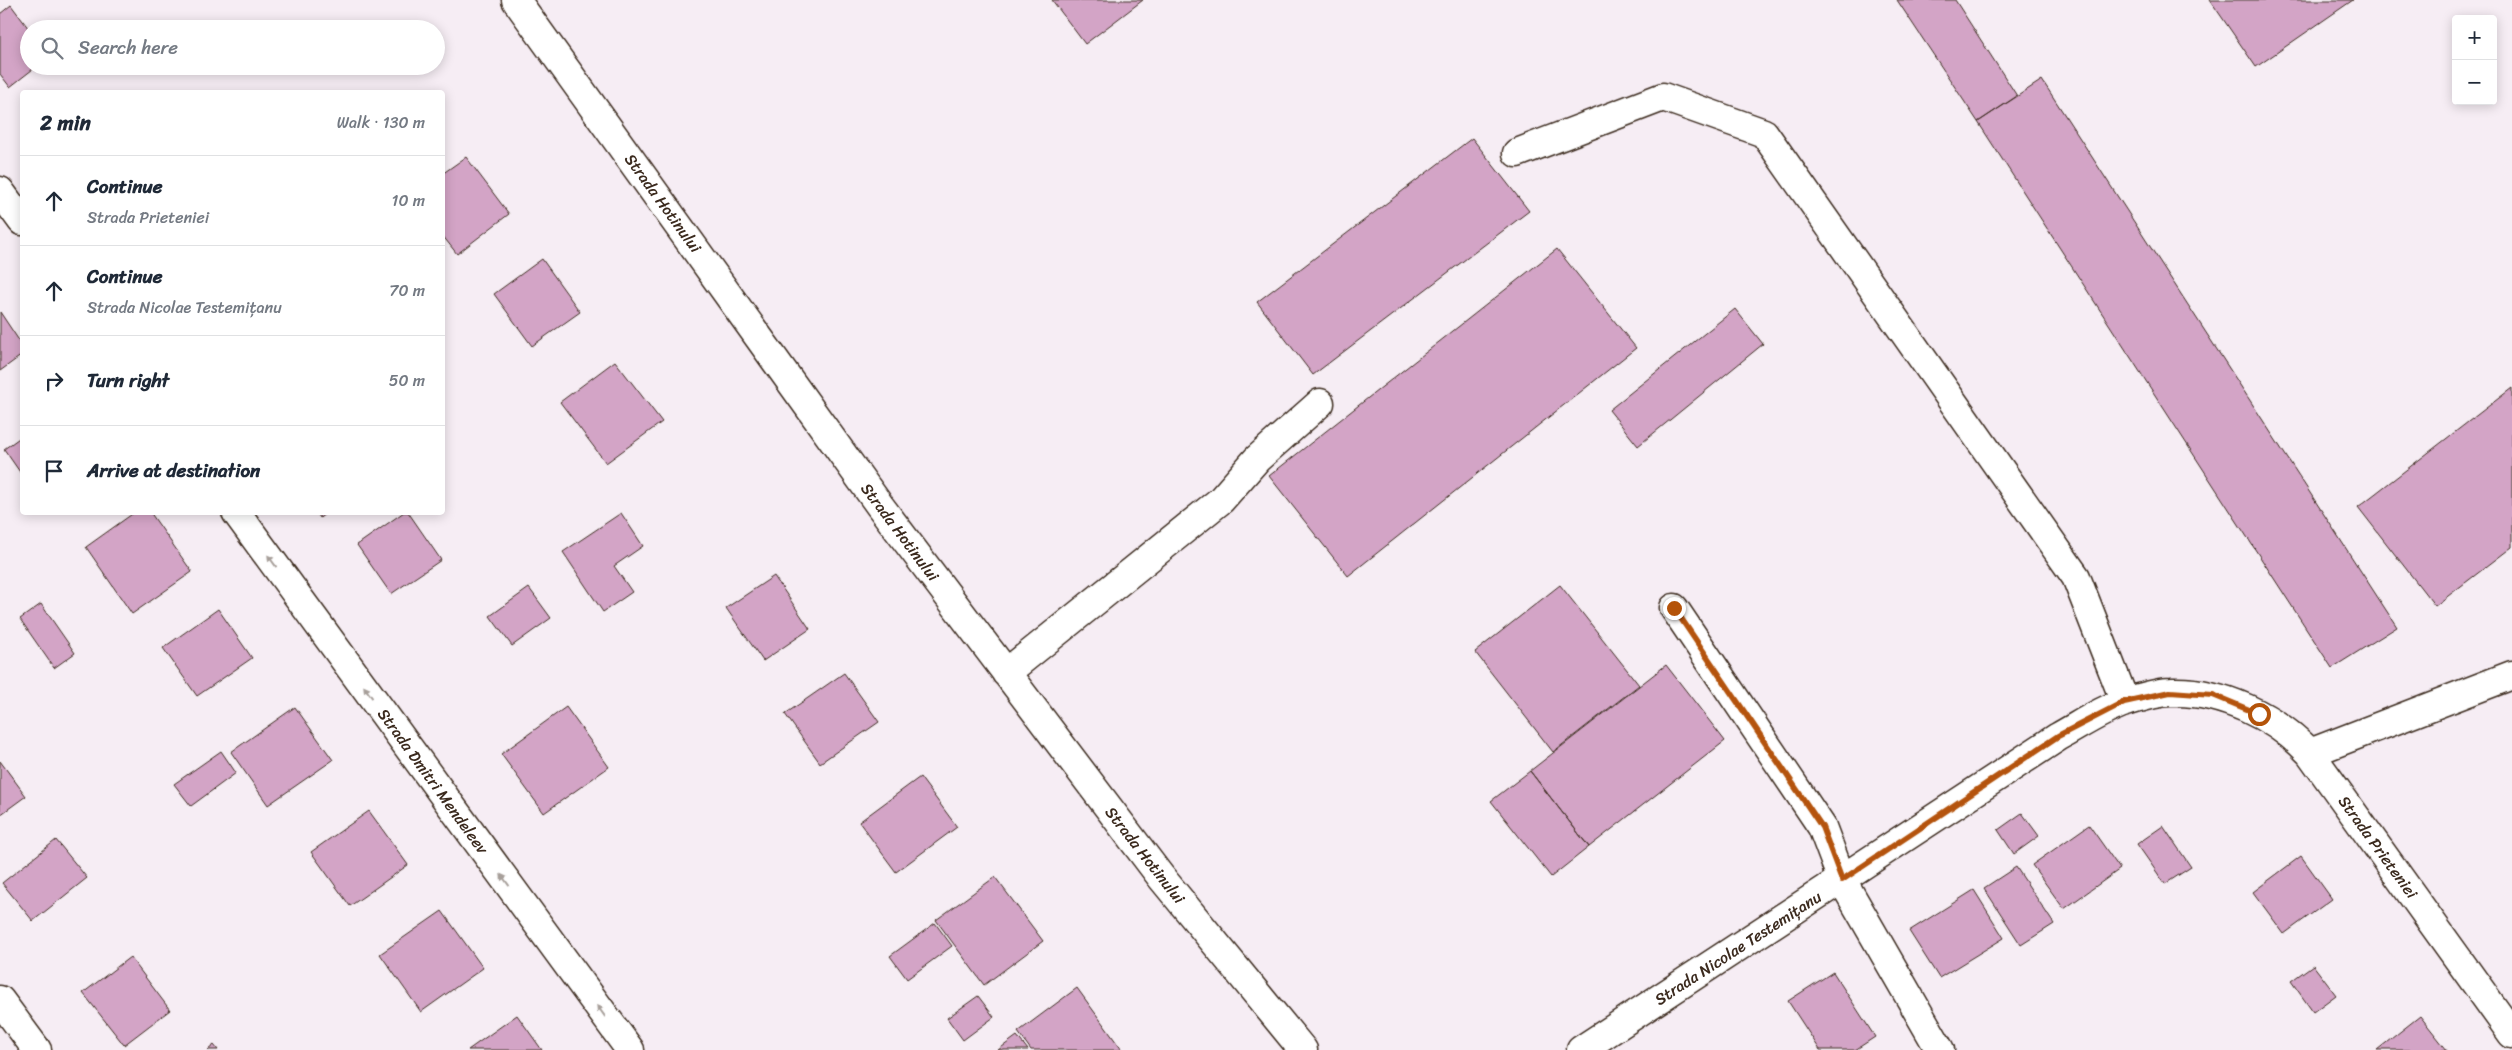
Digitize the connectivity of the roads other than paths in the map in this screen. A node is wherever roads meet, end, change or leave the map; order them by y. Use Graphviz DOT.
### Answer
graph roads {
  1 [pos="516,0"];
  2 [pos="1517,153"];
  3 [pos="0,191"];
  4 [pos="20,218"];
  5 [pos="1320,403"];
  6 [pos="238,515"];
  7 [pos="1674,608"];
  8 [pos="1006,672"];
  9 [pos="2512,675"];
  10 [pos="2213,695"];
  11 [pos="2124,702"];
  12 [pos="2310,753"];
  13 [pos="1842,880"];
  14 [pos="0,1000"];
  15 [pos="2512,1034"];
  16 [pos="37,1050"];
  17 [pos="630,1050"];
  18 [pos="1303,1050"];
  19 [pos="1581,1050"];
  20 [pos="1940,1050"];
  1 -- 8 [label="street, Strada Hotinului"];
  2 -- 11 [label="street"];
  3 -- 4 [label="street"];
  5 -- 8 [label="street"];
  17 -- 6 [label="street, Strada Dmitri Mendeleev, one-way"];
  7 -- 13 [label="street"];
  8 -- 18 [label="street, Strada Hotinului"];
  9 -- 12 [label="street"];
  10 -- 11 [label="street, Strada Nicolae Testemițanu"];
  10 -- 12 [label="street, Strada Prieteniei"];
  11 -- 13 [label="street, Strada Nicolae Testemițanu"];
  12 -- 15 [label="street, Strada Prieteniei"];
  13 -- 19 [label="street, Strada Nicolae Testemițanu"];
  13 -- 20 [label="street"];
  14 -- 16 [label="street"];
}
